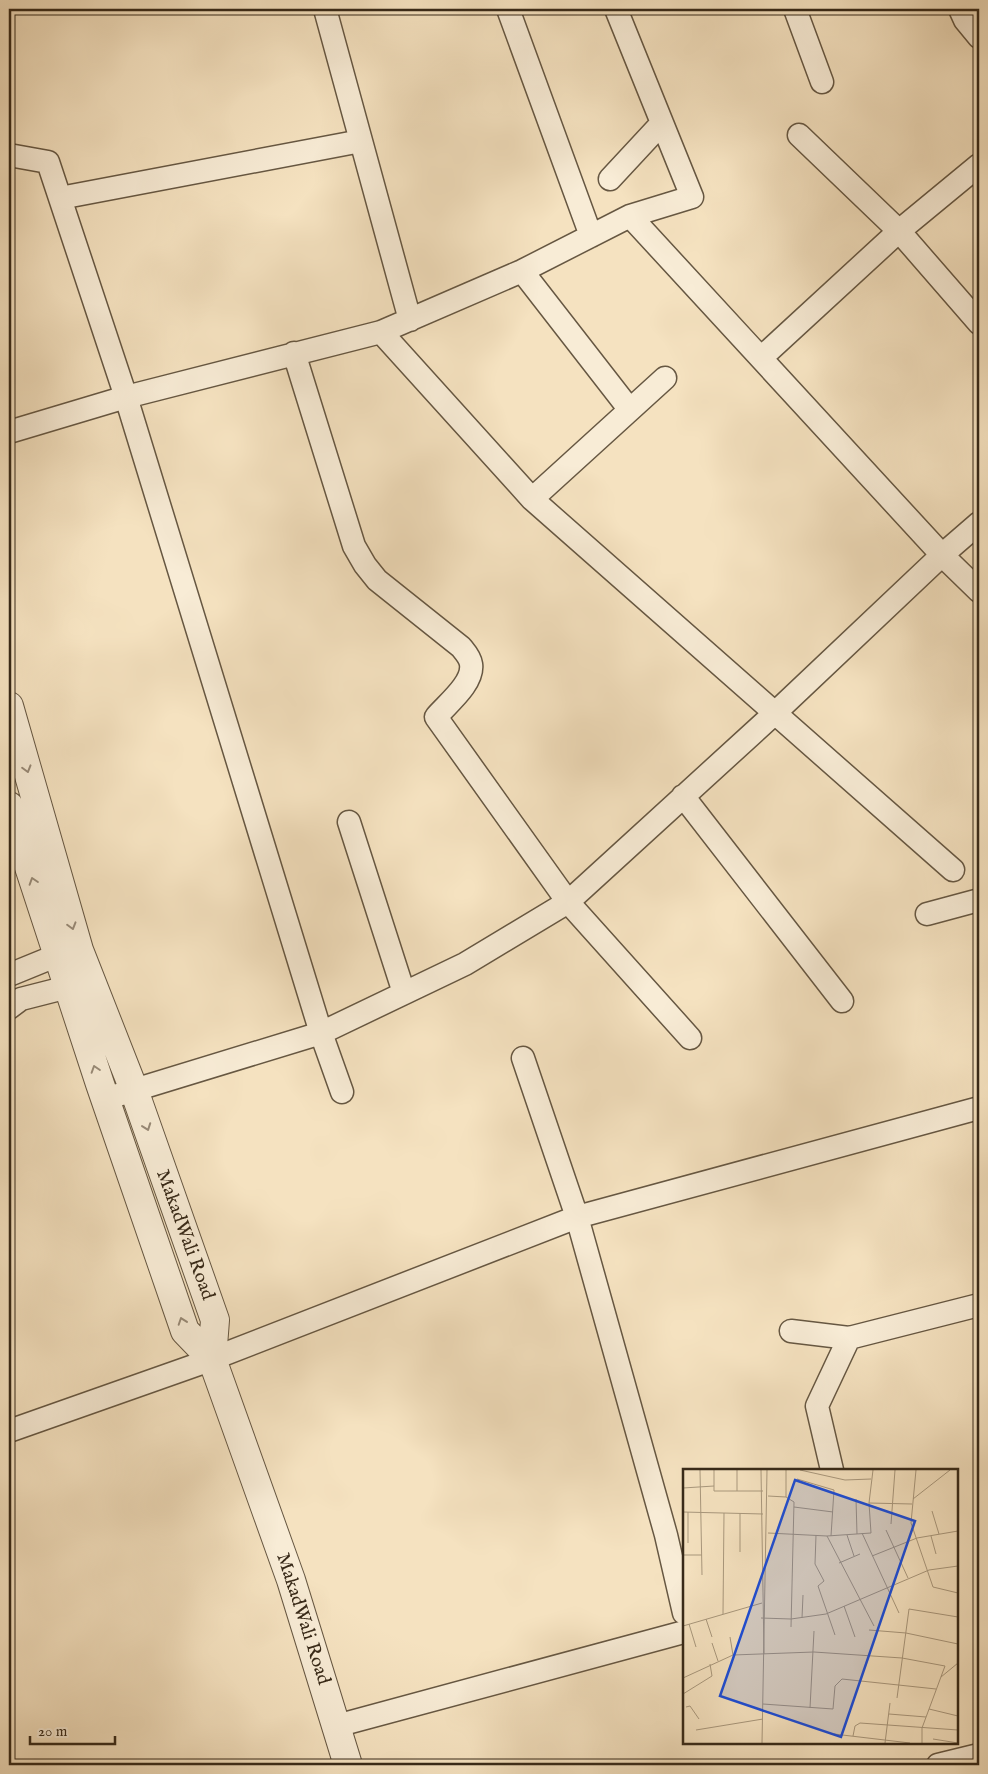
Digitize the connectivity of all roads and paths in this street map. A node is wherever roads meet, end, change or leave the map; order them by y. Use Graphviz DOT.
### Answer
graph roads {
  1 [pos="325,9"];
  2 [pos="508,9"];
  3 [pos="616,9"];
  4 [pos="795,9"];
  5 [pos="960,9"];
  6 [pos="979,37"];
  7 [pos="822,82"];
  8 [pos="662,123"];
  9 [pos="799,135"];
  10 [pos="360,141"];
  11 [pos="9,155"];
  12 [pos="979,165"];
  13 [pos="610,179"];
  14 [pos="60,198"];
  15 [pos="630,216"];
  16 [pos="899,231"];
  17 [pos="591,236"];
  18 [pos="522,271"];
  19 [pos="410,320"];
  20 [pos="979,323"];
  21 [pos="381,332"];
  22 [pos="294,354"];
  23 [pos="761,358"];
  24 [pos="665,378"];
  25 [pos="126,397"];
  26 [pos="630,410"];
  27 [pos="9,432"];
  28 [pos="532,499"];
  29 [pos="979,523"];
  30 [pos="942,555"];
  31 [pos="979,591"];
  32 [pos="9,706"];
  33 [pos="775,713"];
  34 [pos="682,796"];
  35 [pos="9,806"];
  36 [pos="349,822"];
  37 [pos="953,870"];
  38 [pos="979,900"];
  39 [pos="568,902"];
  40 [pos="927,914"];
  41 [pos="58,955"];
  42 [pos="9,975"];
  43 [pos="68,987"];
  44 [pos="404,993"];
  45 [pos="842,1001"];
  46 [pos="9,1008"];
  47 [pos="321,1033"];
  48 [pos="690,1038"];
  49 [pos="523,1058"];
  50 [pos="134,1090"];
  51 [pos="342,1092"];
  52 [pos="105,1099"];
  53 [pos="979,1108"];
  54 [pos="577,1217"];
  55 [pos="979,1305"];
  56 [pos="791,1330"];
  57 [pos="849,1338"];
  58 [pos="212,1358"];
  59 [pos="9,1430"];
  60 [pos="832,1469"];
  61 [pos="683,1609"];
  62 [pos="683,1632"];
  63 [pos="336,1726"];
  64 [pos="979,1755"];
  65 [pos="348,1765"];
  66 [pos="938,1765"];
  1 -- 10 [label="street"];
  2 -- 17 [label="street"];
  3 -- 8 [label="street"];
  4 -- 7 [label="street"];
  5 -- 6 [label="street"];
  8 -- 13 [label="street"];
  8 -- 15 [label="street"];
  9 -- 16 [label="street"];
  10 -- 14 [label="street"];
  10 -- 19 [label="street"];
  11 -- 14 [label="street"];
  12 -- 16 [label="street"];
  14 -- 25 [label="street"];
  15 -- 17 [label="street"];
  15 -- 23 [label="street"];
  16 -- 20 [label="street"];
  16 -- 23 [label="street"];
  17 -- 18 [label="street"];
  18 -- 19 [label="street"];
  18 -- 26 [label="street"];
  19 -- 21 [label="street"];
  21 -- 22 [label="street"];
  21 -- 28 [label="street"];
  22 -- 25 [label="street"];
  22 -- 39 [label="street"];
  23 -- 30 [label="street"];
  24 -- 26 [label="street"];
  25 -- 27 [label="street"];
  25 -- 47 [label="street"];
  26 -- 28 [label="street"];
  28 -- 33 [label="street"];
  29 -- 30 [label="street"];
  30 -- 31 [label="street"];
  30 -- 33 [label="street"];
  32 -- 50 [label="street, MakadWali Road, one-way"];
  33 -- 34 [label="street"];
  33 -- 37 [label="street"];
  34 -- 39 [label="street"];
  34 -- 45 [label="street"];
  41 -- 35 [label="street, one-way"];
  36 -- 44 [label="street"];
  38 -- 40 [label="street"];
  39 -- 44 [label="street"];
  39 -- 48 [label="street"];
  41 -- 42 [label="street"];
  41 -- 43 [label="street"];
  43 -- 46 [label="street"];
  52 -- 43 [label="street, one-way"];
  44 -- 47 [label="street"];
  47 -- 50 [label="street"];
  47 -- 51 [label="street"];
  49 -- 54 [label="street"];
  50 -- 52 [label="street"];
  50 -- 58 [label="street, MakadWali Road, one-way"];
  58 -- 52 [label="street, one-way"];
  53 -- 54 [label="street"];
  54 -- 58 [label="street"];
  54 -- 61 [label="street"];
  55 -- 57 [label="street"];
  56 -- 57 [label="street"];
  57 -- 60 [label="street"];
  58 -- 59 [label="street"];
  58 -- 63 [label="street, MakadWali Road"];
  62 -- 63 [label="street"];
  63 -- 65 [label="street, MakadWali Road"];
  64 -- 66 [label="street"];
}
